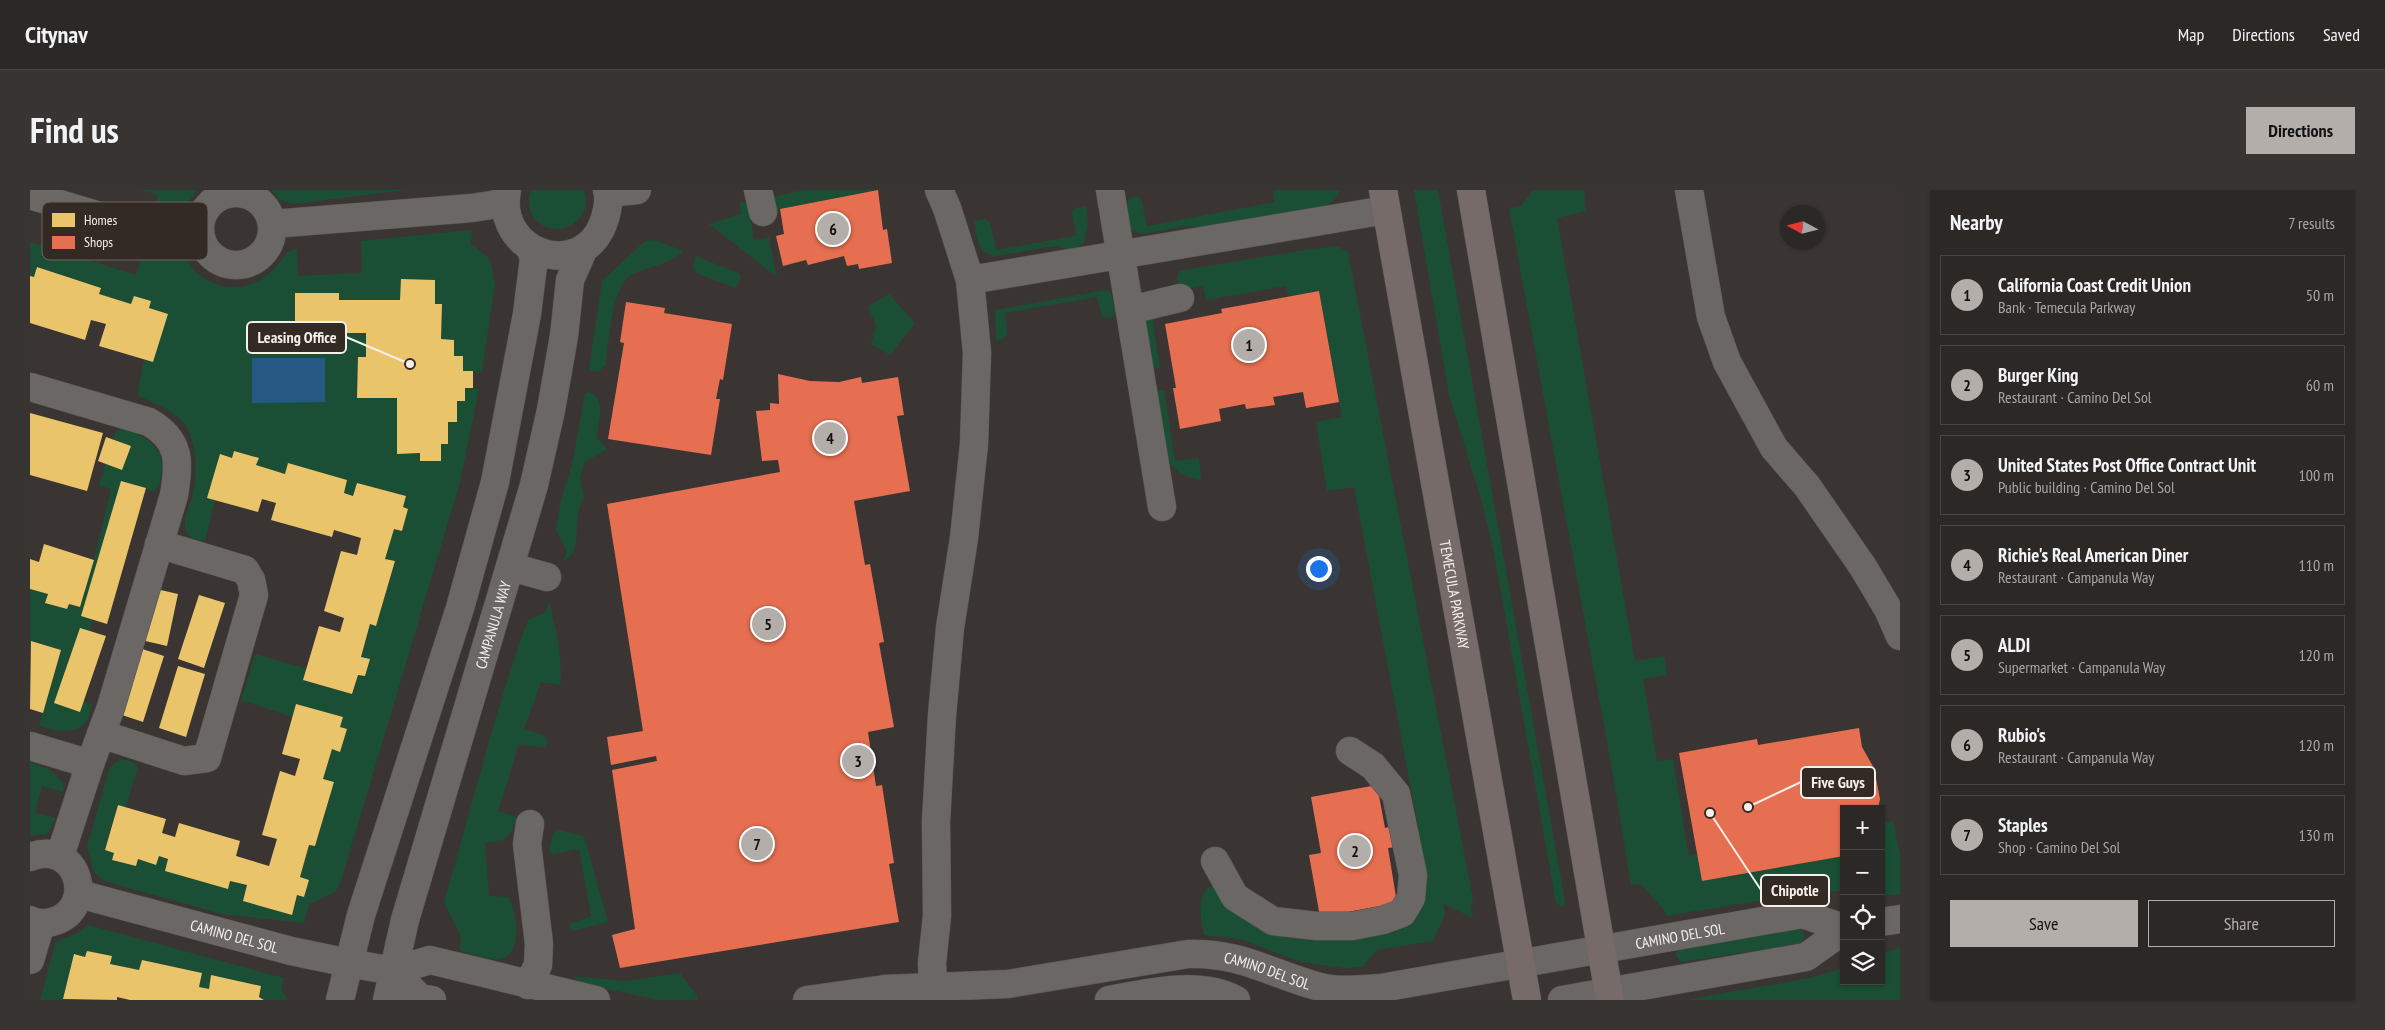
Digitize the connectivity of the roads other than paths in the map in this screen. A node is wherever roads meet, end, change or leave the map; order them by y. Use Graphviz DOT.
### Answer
graph roads {
  1 [pos="637,190"];
  2 [pos="939,190"];
  3 [pos="1110,190"];
  4 [pos="1471,190"];
  5 [pos="1689,190"];
  6 [pos="236,191"];
  7 [pos="607,192"];
  8 [pos="30,195"];
  9 [pos="505,196"];
  10 [pos="1385,200"];
  11 [pos="53,202"];
  12 [pos="208,206"];
  13 [pos="272,224"];
  14 [pos="530,248"];
  15 [pos="584,248"];
  16 [pos="208,252"];
  17 [pos="1121,255"];
  18 [pos="970,280"];
  19 [pos="1180,298"];
  20 [pos="1130,310"];
  21 [pos="30,386"];
  22 [pos="1162,507"];
  23 [pos="159,544"];
  24 [pos="511,567"];
  25 [pos="547,577"];
  26 [pos="1900,636"];
  27 [pos="101,734"];
  28 [pos="30,746"];
  29 [pos="1350,751"];
  30 [pos="90,764"];
  31 [pos="530,824"];
  32 [pos="60,856"];
  33 [pos="30,857"];
  34 [pos="1215,861"];
  35 [pos="79,894"];
  36 [pos="1900,919"];
  37 [pos="1885,921"];
  38 [pos="35,922"];
  39 [pos="1840,928"];
  40 [pos="1840,932"];
  41 [pos="1601,949"];
  42 [pos="30,960"];
  43 [pos="349,963"];
  44 [pos="1521,964"];
  45 [pos="393,971"];
  46 [pos="528,985"];
  47 [pos="934,994"];
  48 [pos="1610,996"];
  49 [pos="340,1000"];
  50 [pos="387,1000"];
  51 [pos="432,1000"];
  52 [pos="596,1000"];
  53 [pos="807,1000"];
  54 [pos="1109,1000"];
  55 [pos="1236,1000"];
  56 [pos="1527,1000"];
  57 [pos="1562,1000"];
  1 -- 7 [label="street"];
  2 -- 18 [label="street"];
  3 -- 17 [label="street"];
  4 -- 41 [label="main road"];
  5 -- 26 [label="street"];
  6 -- 12 [label="street"];
  6 -- 13 [label="street"];
  7 -- 15 [label="street"];
  8 -- 11 [label="street"];
  9 -- 13 [label="street"];
  9 -- 14 [label="street"];
  10 -- 17 [label="street"];
  10 -- 44 [label="main road, TEMECULA PARKWAY"];
  13 -- 16 [label="street"];
  14 -- 15 [label="street"];
  14 -- 43 [label="street"];
  15 -- 24 [label="street, CAMPANULA WAY"];
  17 -- 18 [label="street"];
  17 -- 20 [label="street"];
  18 -- 47 [label="street"];
  19 -- 20 [label="street"];
  20 -- 22 [label="street"];
  21 -- 23 [label="street"];
  23 -- 27 [label="street"];
  23 -- 27 [label="street"];
  24 -- 25 [label="street"];
  24 -- 45 [label="street, CAMPANULA WAY"];
  27 -- 30 [label="street"];
  28 -- 30 [label="street"];
  29 -- 34 [label="street"];
  30 -- 32 [label="street"];
  31 -- 46 [label="street"];
  32 -- 33 [label="street"];
  32 -- 35 [label="street"];
  35 -- 38 [label="street"];
  35 -- 43 [label="street, CAMINO DEL SOL"];
  36 -- 37 [label="street"];
  38 -- 42 [label="street"];
  39 -- 41 [label="street, CAMINO DEL SOL"];
  40 -- 48 [label="street, CAMINO DEL SOL"];
  41 -- 44 [label="street, CAMINO DEL SOL"];
  41 -- 48 [label="main road"];
  43 -- 45 [label="street, CAMINO DEL SOL"];
  43 -- 49 [label="street"];
  44 -- 47 [label="street, CAMINO DEL SOL"];
  44 -- 56 [label="main road, TEMECULA PARKWAY"];
  45 -- 46 [label="street, CAMINO DEL SOL"];
  45 -- 50 [label="street, CAMPANULA WAY"];
  45 -- 51 [label="street"];
  46 -- 52 [label="street, CAMINO DEL SOL"];
  47 -- 53 [label="street, CAMINO DEL SOL"];
  48 -- 57 [label="street, CAMINO DEL SOL"];
  54 -- 55 [label="street"];
}
